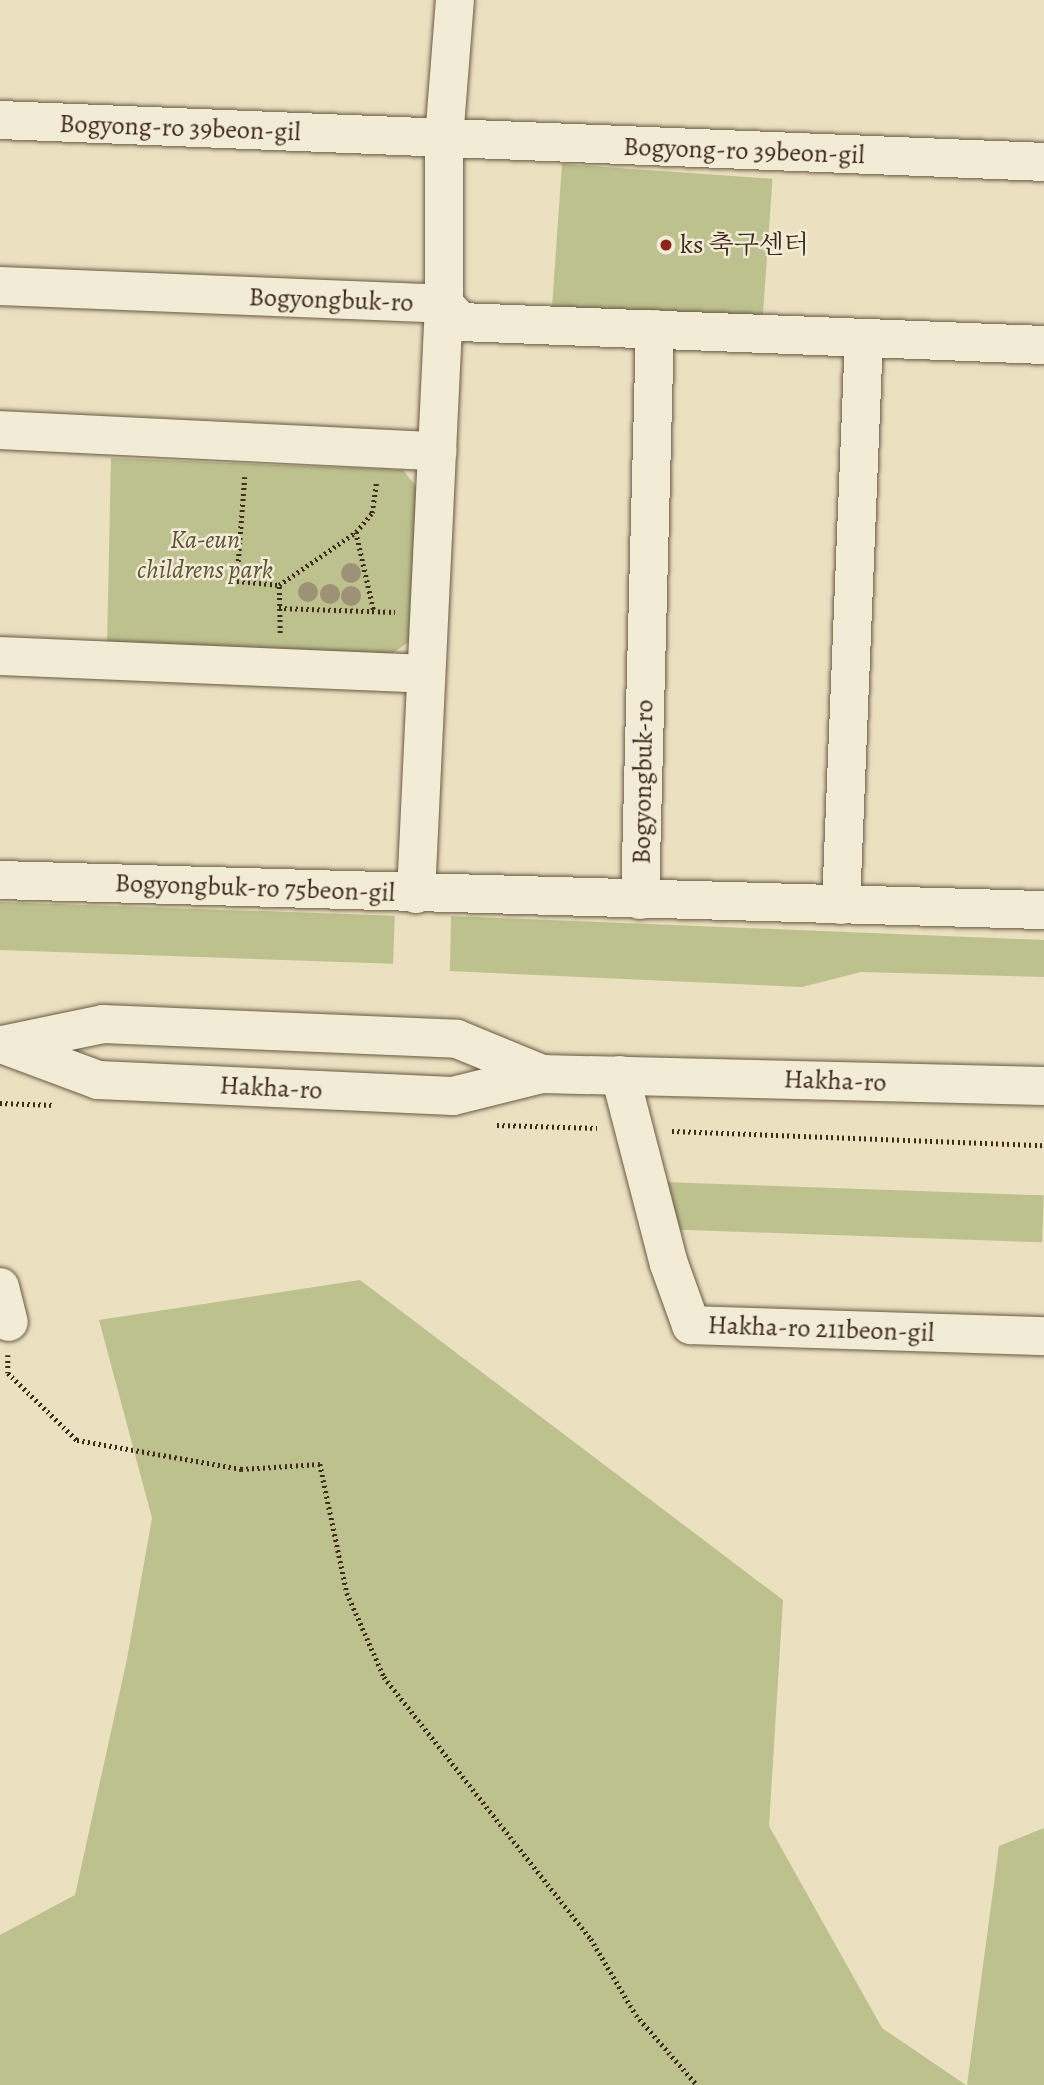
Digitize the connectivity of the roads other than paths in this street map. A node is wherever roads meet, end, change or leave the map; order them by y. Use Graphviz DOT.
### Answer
graph roads {
  1 [pos="455,0"];
  2 [pos="0,120"];
  3 [pos="444,139"];
  4 [pos="1044,162"];
  5 [pos="0,286"];
  6 [pos="444,304"];
  7 [pos="655,329"];
  8 [pos="864,338"];
  9 [pos="1044,345"];
  10 [pos="0,430"];
  11 [pos="437,452"];
  12 [pos="0,656"];
  13 [pos="426,674"];
  14 [pos="0,880"];
  15 [pos="416,894"];
  16 [pos="640,900"];
  17 [pos="841,905"];
  18 [pos="1044,910"];
  19 [pos="2,1045"];
  20 [pos="542,1074"];
  21 [pos="620,1075"];
  22 [pos="1044,1086"];
  23 [pos="1044,1336"];
  1 -- 3 [label="street"];
  2 -- 3 [label="street, Bogyong-ro 39beon-gil"];
  3 -- 4 [label="street, Bogyong-ro 39beon-gil"];
  3 -- 6 [label="street"];
  5 -- 6 [label="street, Bogyongbuk-ro"];
  6 -- 7 [label="street, Bogyongbuk-ro"];
  6 -- 11 [label="street, Bogyongbuk-ro 75beon-gil"];
  7 -- 8 [label="street, Bogyongbuk-ro"];
  7 -- 16 [label="street, Bogyongbuk-ro"];
  8 -- 9 [label="street, Bogyongbuk-ro"];
  8 -- 17 [label="street"];
  10 -- 11 [label="street"];
  11 -- 13 [label="street, Bogyongbuk-ro 75beon-gil"];
  12 -- 13 [label="street"];
  13 -- 15 [label="street, Bogyongbuk-ro 75beon-gil"];
  14 -- 15 [label="street, Bogyongbuk-ro 75beon-gil"];
  15 -- 16 [label="street"];
  16 -- 17 [label="street"];
  17 -- 18 [label="street"];
  19 -- 20 [label="street, Hakha-ro"];
  19 -- 20 [label="street, Hakha-ro"];
  20 -- 21 [label="street, Hakha-ro"];
  21 -- 22 [label="street, Hakha-ro"];
  21 -- 23 [label="street, Hakha-ro 211beon-gil"];
}
